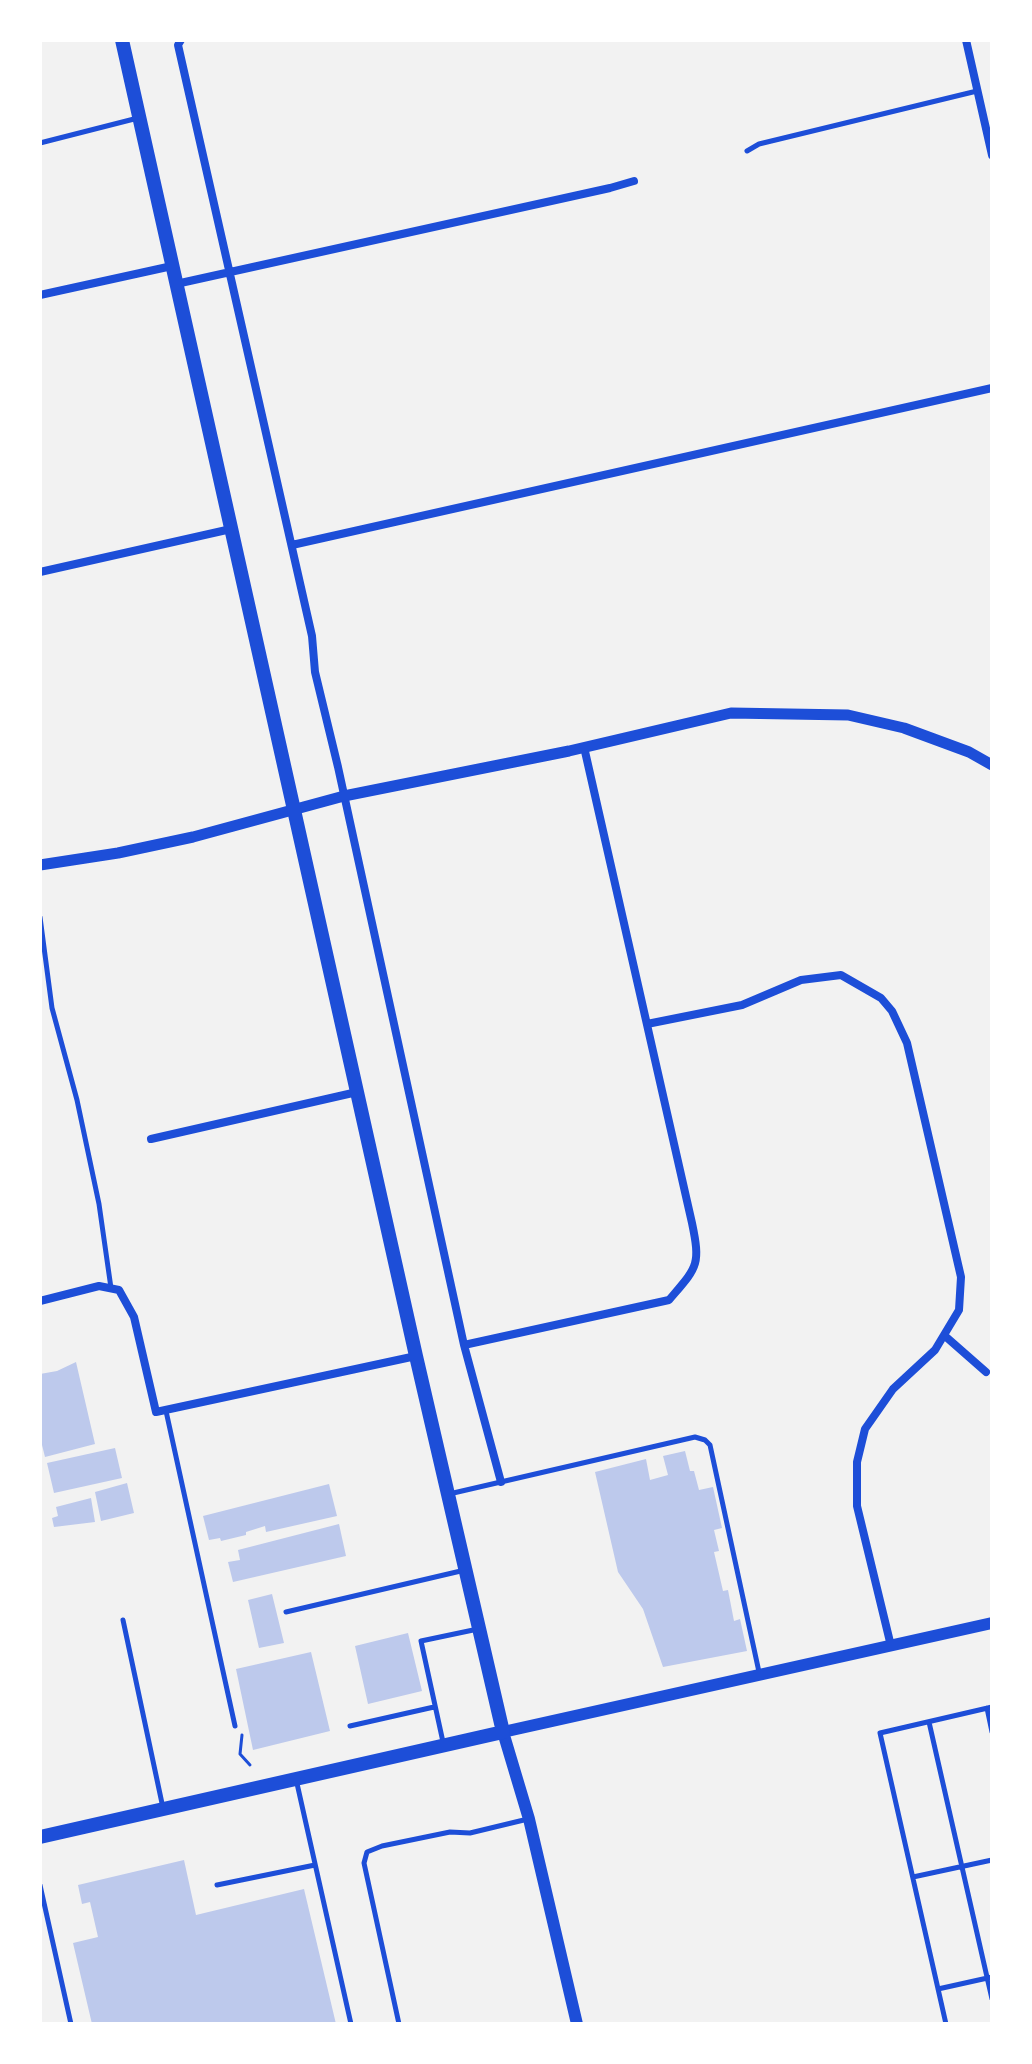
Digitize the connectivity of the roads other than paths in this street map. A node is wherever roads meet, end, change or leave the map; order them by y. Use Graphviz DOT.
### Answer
graph roads {
  1 [pos="122,40"];
  2 [pos="181,40"];
  3 [pos="966,40"];
  4 [pos="978,91"];
  5 [pos="139,118"];
  6 [pos="40,143"];
  7 [pos="747,151"];
  8 [pos="992,155"];
  9 [pos="634,181"];
  10 [pos="172,266"];
  11 [pos="231,273"];
  12 [pos="176,284"];
  13 [pos="40,295"];
  14 [pos="992,388"];
  15 [pos="231,529"];
  16 [pos="292,545"];
  17 [pos="40,572"];
  18 [pos="584,747"];
  19 [pos="989,762"];
  20 [pos="344,796"];
  21 [pos="294,810"];
  22 [pos="40,865"];
  23 [pos="40,917"];
  24 [pos="647,1024"];
  25 [pos="357,1092"];
  26 [pos="151,1139"];
  27 [pos="115,1289"];
  28 [pos="40,1301"];
  29 [pos="945,1336"];
  30 [pos="464,1345"];
  31 [pos="416,1356"];
  32 [pos="986,1372"];
  33 [pos="166,1409"];
  34 [pos="501,1482"];
  35 [pos="448,1494"];
  36 [pos="466,1569"];
  37 [pos="286,1612"];
  38 [pos="123,1620"];
  39 [pos="992,1623"];
  40 [pos="479,1629"];
  41 [pos="891,1646"];
  42 [pos="760,1675"];
  43 [pos="434,1707"];
  44 [pos="989,1708"];
  45 [pos="929,1722"];
  46 [pos="235,1726"];
  47 [pos="350,1726"];
  48 [pos="503,1732"];
  49 [pos="992,1732"];
  50 [pos="443,1744"];
  51 [pos="296,1778"];
  52 [pos="163,1809"];
  53 [pos="529,1819"];
  54 [pos="40,1837"];
  55 [pos="992,1860"];
  56 [pos="315,1865"];
  57 [pos="962,1866"];
  58 [pos="913,1877"];
  59 [pos="40,1885"];
  60 [pos="217,1885"];
  61 [pos="990,1977"];
  62 [pos="938,1989"];
  63 [pos="992,1999"];
  64 [pos="71,2024"];
  65 [pos="351,2024"];
  66 [pos="399,2024"];
  67 [pos="577,2024"];
  68 [pos="946,2024"];
  1 -- 5 [label="main road"];
  2 -- 11 [label="street"];
  3 -- 4 [label="street"];
  4 -- 7 [label="lane"];
  4 -- 8 [label="street"];
  5 -- 6 [label="lane"];
  5 -- 10 [label="main road"];
  9 -- 11 [label="street"];
  10 -- 12 [label="main road"];
  10 -- 13 [label="street"];
  11 -- 12 [label="street"];
  11 -- 16 [label="street"];
  12 -- 15 [label="main road"];
  14 -- 16 [label="street"];
  15 -- 17 [label="street"];
  15 -- 21 [label="main road"];
  16 -- 20 [label="street"];
  18 -- 19 [label="street"];
  18 -- 20 [label="street"];
  18 -- 24 [label="street"];
  20 -- 21 [label="street"];
  20 -- 30 [label="street"];
  21 -- 22 [label="street"];
  21 -- 25 [label="main road"];
  23 -- 27 [label="lane"];
  24 -- 29 [label="street"];
  24 -- 30 [label="street"];
  25 -- 26 [label="street"];
  25 -- 31 [label="main road"];
  27 -- 28 [label="street"];
  27 -- 33 [label="street"];
  29 -- 32 [label="street"];
  29 -- 41 [label="street"];
  30 -- 34 [label="street"];
  31 -- 33 [label="street"];
  31 -- 35 [label="main road"];
  33 -- 46 [label="lane"];
  34 -- 35 [label="lane"];
  34 -- 42 [label="lane"];
  35 -- 36 [label="main road"];
  36 -- 37 [label="lane"];
  36 -- 40 [label="main road"];
  38 -- 52 [label="lane"];
  39 -- 41 [label="main road"];
  40 -- 43 [label="lane"];
  40 -- 48 [label="main road"];
  41 -- 42 [label="main road"];
  42 -- 48 [label="main road"];
  43 -- 47 [label="lane"];
  43 -- 50 [label="lane"];
  44 -- 45 [label="lane"];
  44 -- 49 [label="lane"];
  45 -- 57 [label="lane"];
  45 -- 58 [label="lane"];
  48 -- 50 [label="main road"];
  48 -- 53 [label="main road"];
  50 -- 51 [label="main road"];
  51 -- 52 [label="main road"];
  51 -- 56 [label="lane"];
  52 -- 54 [label="main road"];
  53 -- 66 [label="lane"];
  53 -- 67 [label="main road"];
  55 -- 57 [label="lane"];
  56 -- 60 [label="lane"];
  56 -- 65 [label="lane"];
  57 -- 58 [label="lane"];
  57 -- 61 [label="lane"];
  58 -- 62 [label="lane"];
  59 -- 64 [label="lane"];
  61 -- 62 [label="lane"];
  61 -- 63 [label="lane"];
  62 -- 68 [label="lane"];
}
